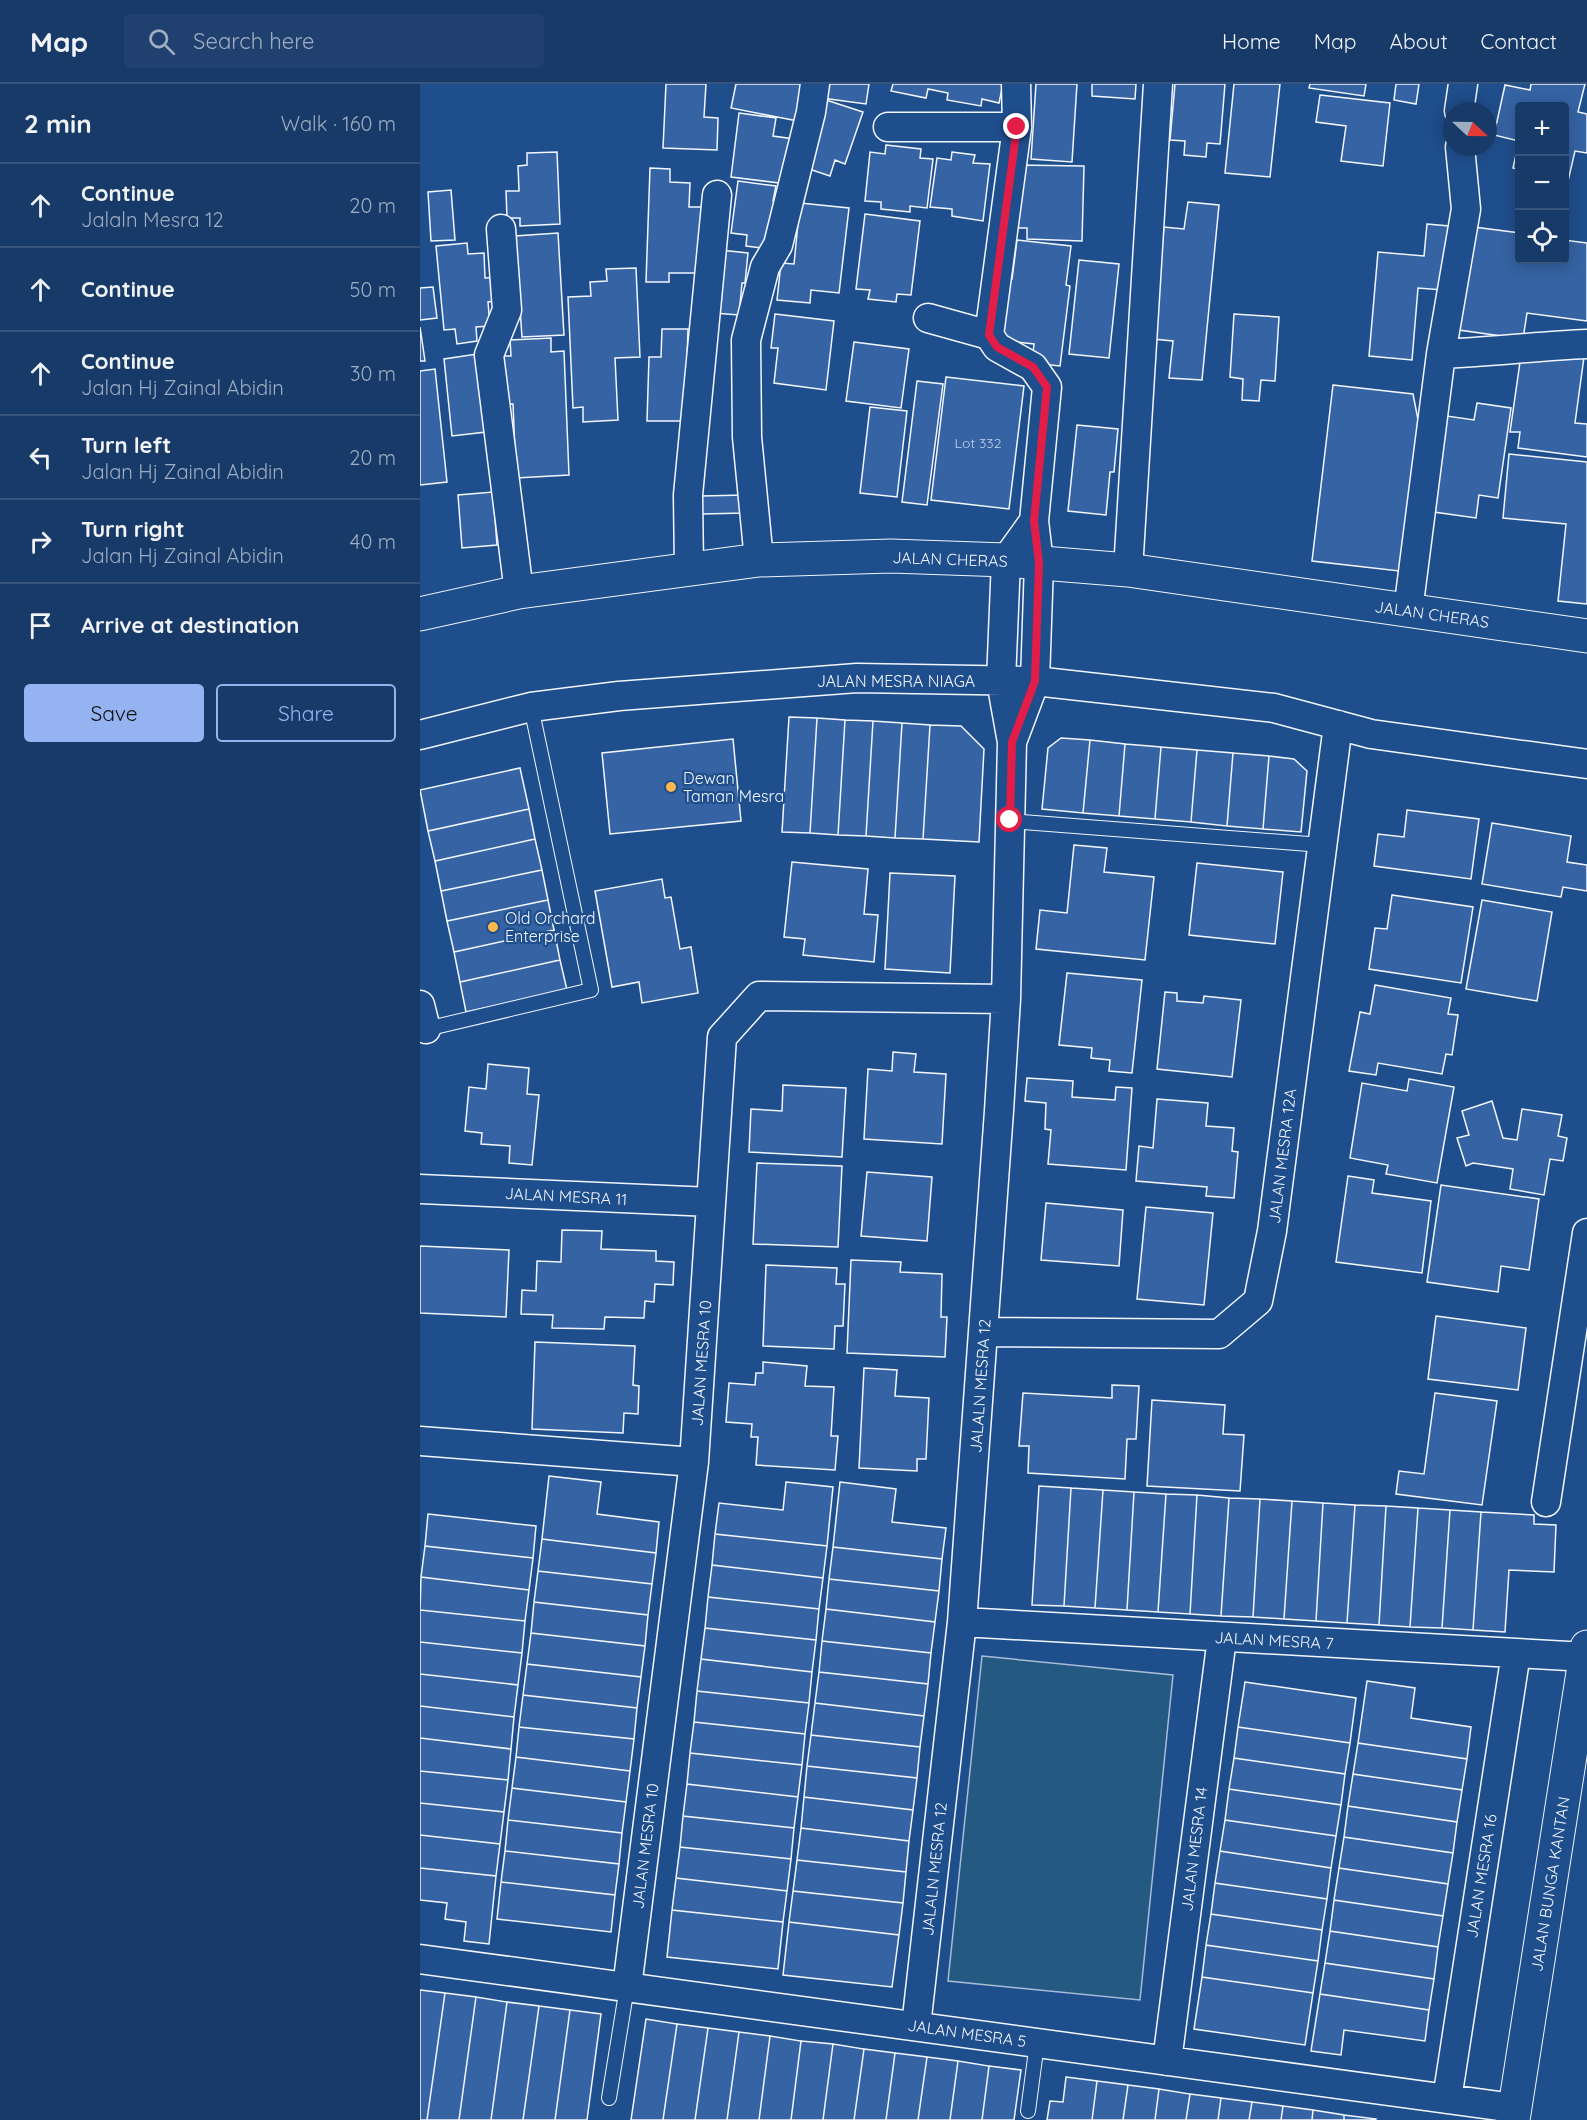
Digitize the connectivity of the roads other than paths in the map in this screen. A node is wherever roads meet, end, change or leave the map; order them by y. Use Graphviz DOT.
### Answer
graph roads {
  1 [pos="816,84"];
  2 [pos="1016,84"];
  3 [pos="1158,84"];
  4 [pos="1463,84"];
  5 [pos="1460,102"];
  6 [pos="888,127"];
  7 [pos="1017,127"];
  8 [pos="1461,156"];
  9 [pos="717,195"];
  10 [pos="501,229"];
  11 [pos="928,318"];
  12 [pos="989,335"];
  13 [pos="1587,344"];
  14 [pos="1441,354"];
  15 [pos="1034,521"];
  16 [pos="759,560"];
  17 [pos="1006,560"];
  18 [pos="1039,563"];
  19 [pos="689,569"];
  20 [pos="1128,570"];
  21 [pos="519,592"];
  22 [pos="1408,611"];
  23 [pos="420,614"];
  24 [pos="1587,636"];
  25 [pos="1001,681"];
  26 [pos="1035,681"];
  27 [pos="531,707"];
  28 [pos="1338,725"];
  29 [pos="420,735"];
  30 [pos="1012,742"];
  31 [pos="1587,764"];
  32 [pos="1010,820"];
  33 [pos="1322,845"];
  34 [pos="1006,999"];
  35 [pos="422,1021"];
  36 [pos="420,1189"];
  37 [pos="711,1202"];
  38 [pos="1587,1233"];
  39 [pos="983,1332"];
  40 [pos="420,1441"];
  41 [pos="694,1462"];
  42 [pos="1546,1502"];
  43 [pos="962,1622"];
  44 [pos="1222,1638"];
  45 [pos="1586,1652"];
  46 [pos="1516,1653"];
  47 [pos="1584,1689"];
  48 [pos="420,1959"];
  49 [pos="627,1987"];
  50 [pos="916,2026"];
  51 [pos="1037,2043"];
  52 [pos="1167,2061"];
  53 [pos="609,2098"];
  54 [pos="1447,2098"];
  55 [pos="1028,2111"];
  56 [pos="1514,2114"];
  1 -- 16 [label="street"];
  2 -- 7 [label="street"];
  3 -- 20 [label="street"];
  4 -- 5 [label="street"];
  6 -- 7 [label="street"];
  7 -- 12 [label="street"];
  8 -- 14 [label="street"];
  9 -- 19 [label="street"];
  10 -- 21 [label="street"];
  11 -- 12 [label="street"];
  12 -- 15 [label="street"];
  13 -- 14 [label="street"];
  14 -- 22 [label="street"];
  15 -- 17 [label="street"];
  15 -- 18 [label="street"];
  16 -- 17 [label="main road, JALAN CHERAS"];
  16 -- 19 [label="main road, JALAN CHERAS"];
  17 -- 18 [label="main road, JALAN CHERAS"];
  17 -- 25 [label="street"];
  18 -- 20 [label="main road, JALAN CHERAS"];
  18 -- 26 [label="street"];
  19 -- 21 [label="main road, JALAN CHERAS"];
  20 -- 22 [label="main road, JALAN CHERAS"];
  21 -- 23 [label="main road, JALAN CHERAS"];
  22 -- 24 [label="main road, JALAN CHERAS"];
  25 -- 26 [label="street, JALAN MESRA NIAGA"];
  25 -- 27 [label="street, JALAN MESRA NIAGA"];
  25 -- 30 [label="street"];
  26 -- 28 [label="street, JALAN MESRA NIAGA"];
  26 -- 30 [label="street"];
  27 -- 29 [label="street, JALAN MESRA NIAGA"];
  27 -- 35 [label="lane"];
  28 -- 31 [label="street, JALAN MESRA NIAGA"];
  28 -- 33 [label="street, JALAN MESRA 12A"];
  30 -- 32 [label="street, JALALN MESRA 12"];
  32 -- 33 [label="lane"];
  32 -- 34 [label="street, JALALN MESRA 12"];
  33 -- 39 [label="street, JALAN MESRA 12A"];
  34 -- 37 [label="street, JALAN MESRA 10"];
  34 -- 39 [label="street, JALALN MESRA 12"];
  36 -- 37 [label="street, JALAN MESRA 11"];
  37 -- 41 [label="street, JALAN MESRA 10"];
  38 -- 42 [label="street"];
  39 -- 43 [label="street, JALALN MESRA 12"];
  40 -- 41 [label="street"];
  41 -- 49 [label="street, JALAN MESRA 10"];
  43 -- 44 [label="street, JALAN MESRA 7"];
  43 -- 50 [label="street, JALALN MESRA 12"];
  44 -- 46 [label="street, JALAN MESRA 7"];
  44 -- 52 [label="street, JALAN MESRA 14"];
  45 -- 46 [label="street, JALAN MESRA 7"];
  45 -- 47 [label="main road, JALAN BUNGA KANTAN"];
  46 -- 54 [label="street, JALAN MESRA 16"];
  47 -- 56 [label="main road, JALAN BUNGA KANTAN"];
  48 -- 49 [label="street, JALAN MESRA 5"];
  49 -- 50 [label="street, JALAN MESRA 5"];
  49 -- 53 [label="lane"];
  50 -- 51 [label="street, JALAN MESRA 5"];
  51 -- 52 [label="street, JALAN MESRA 5"];
  51 -- 55 [label="lane"];
  52 -- 54 [label="street, JALAN MESRA 5"];
  54 -- 56 [label="street, JALAN MESRA 5"];
}
